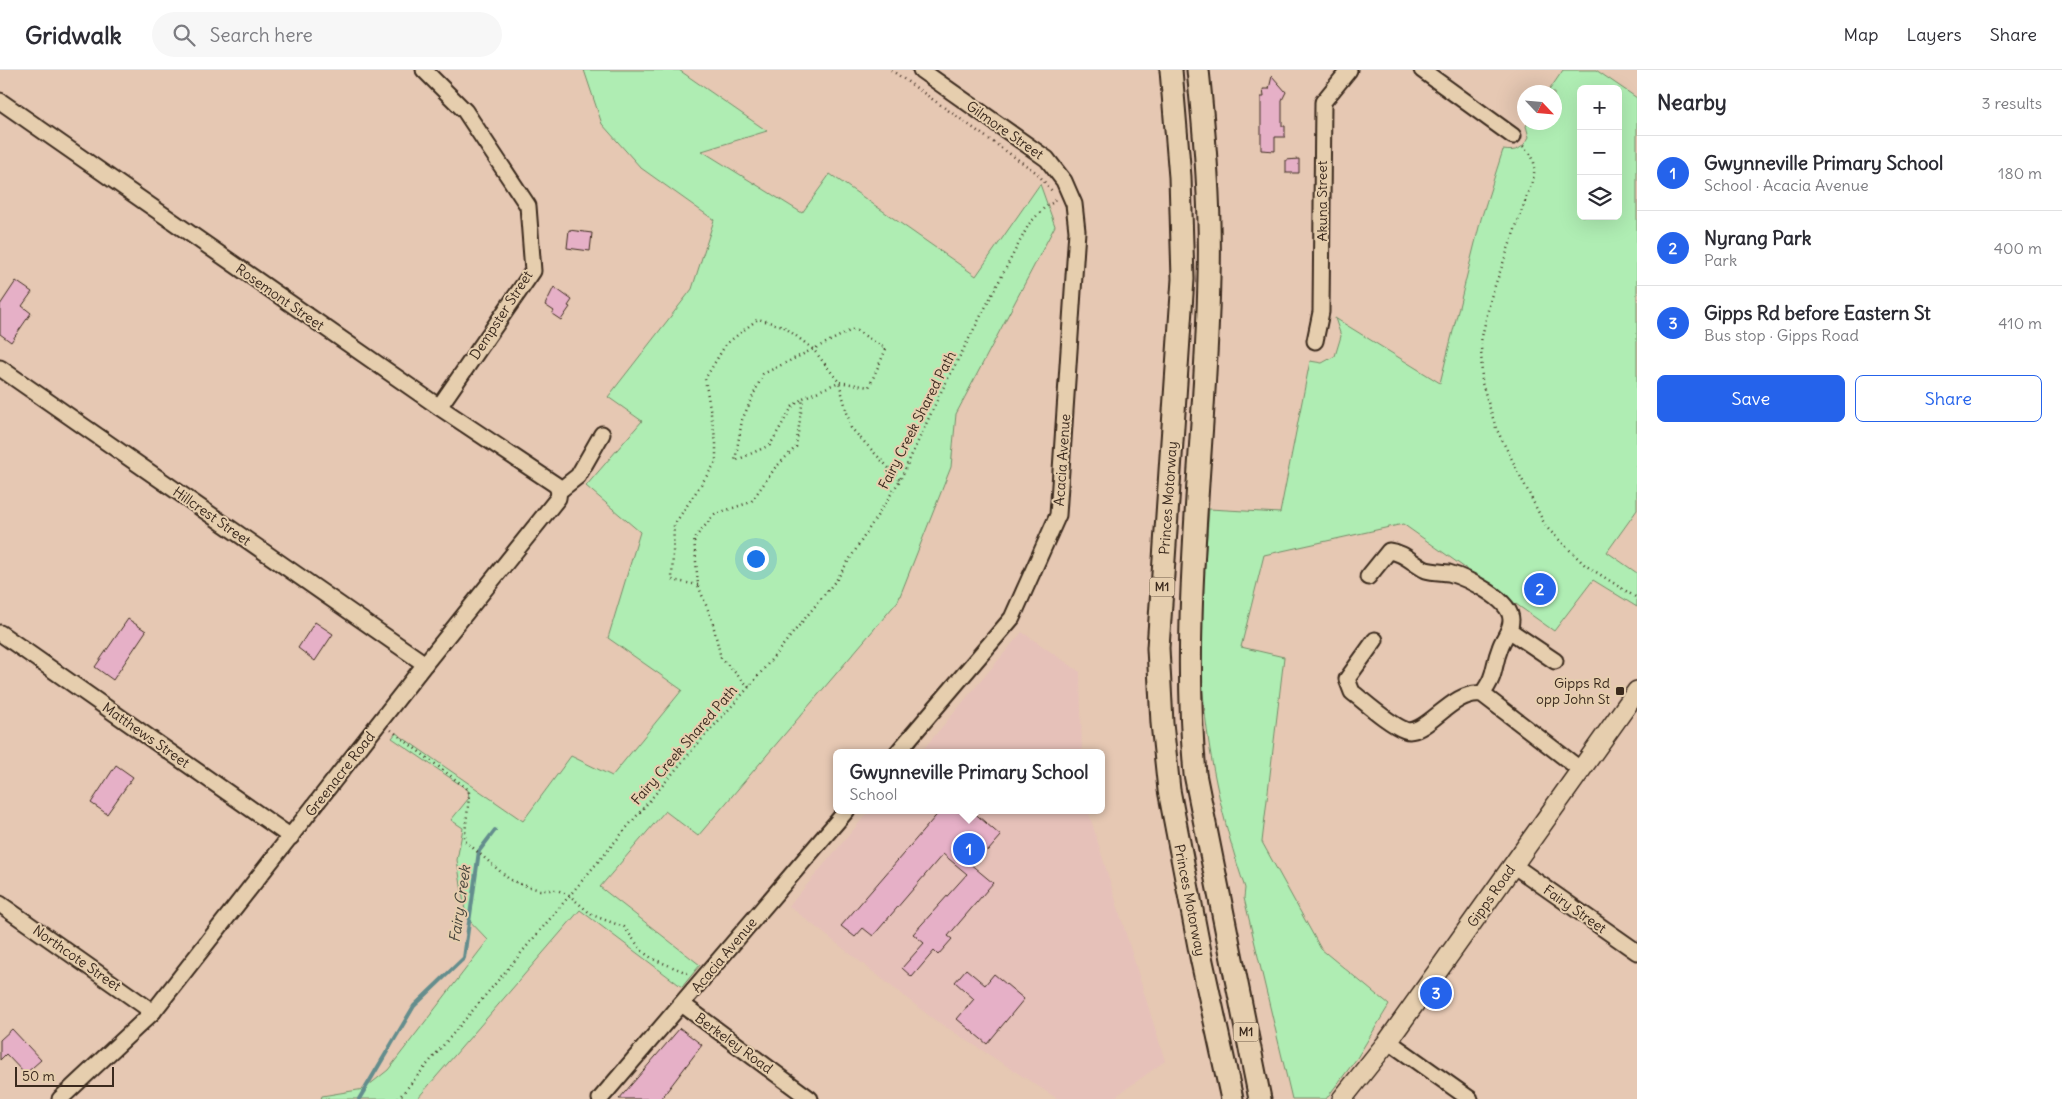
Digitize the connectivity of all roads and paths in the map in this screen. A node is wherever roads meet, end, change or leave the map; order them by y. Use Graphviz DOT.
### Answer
graph roads {
  1 [pos="424,70"];
  2 [pos="892,70"];
  3 [pos="921,70"];
  4 [pos="1171,70"];
  5 [pos="1198,70"];
  6 [pos="1349,70"];
  7 [pos="1422,70"];
  8 [pos="0,101"];
  9 [pos="1513,136"];
  10 [pos="1074,204"];
  11 [pos="1315,341"];
  12 [pos="813,349"];
  13 [pos="0,368"];
  14 [pos="839,382"];
  15 [pos="804,398"];
  16 [pos="439,407"];
  17 [pos="602,434"];
  18 [pos="900,480"];
  19 [pos="559,491"];
  20 [pos="1368,576"];
  21 [pos="698,585"];
  22 [pos="1637,598"];
  23 [pos="1509,630"];
  24 [pos="0,633"];
  25 [pos="1374,640"];
  26 [pos="1555,661"];
  27 [pos="425,664"];
  28 [pos="749,687"];
  29 [pos="1637,691"];
  30 [pos="1482,694"];
  31 [pos="380,722"];
  32 [pos="900,749"];
  33 [pos="1581,770"];
  34 [pos="845,814"];
  35 [pos="291,837"];
  36 [pos="1513,865"];
  37 [pos="569,894"];
  38 [pos="0,904"];
  39 [pos="1637,952"];
  40 [pos="1232,964"];
  41 [pos="689,974"];
  42 [pos="682,1004"];
  43 [pos="153,1012"];
  44 [pos="1388,1041"];
  45 [pos="60,1099"];
  46 [pos="398,1099"];
  47 [pos="600,1099"];
  48 [pos="810,1099"];
  49 [pos="1232,1099"];
  50 [pos="1260,1099"];
  51 [pos="1270,1099"];
  52 [pos="1342,1099"];
  53 [pos="1470,1099"];
  1 -- 16 [label="street, Dempster Street"];
  2 -- 18 [label="path, Fairy Creek Shared Path"];
  3 -- 10 [label="street, Gilmore Street"];
  4 -- 49 [label="highway, Princes Motorway / M1"];
  5 -- 40 [label="highway, Princes Motorway / M1"];
  6 -- 11 [label="street, Akuna Street"];
  7 -- 9 [label="street"];
  8 -- 16 [label="street, Rosemont Street"];
  9 -- 22 [label="path"];
  10 -- 32 [label="street, Acacia Avenue"];
  12 -- 14 [label="path"];
  12 -- 14 [label="path"];
  12 -- 15 [label="path"];
  12 -- 21 [label="path"];
  13 -- 27 [label="street, Hillcrest Street"];
  14 -- 15 [label="path"];
  14 -- 18 [label="path"];
  15 -- 21 [label="path"];
  16 -- 19 [label="street, Rosemont Street"];
  17 -- 19 [label="street, Greenacre Road"];
  18 -- 28 [label="path, Fairy Creek Shared Path"];
  19 -- 27 [label="street, Greenacre Road"];
  20 -- 23 [label="street"];
  21 -- 28 [label="path"];
  23 -- 26 [label="street"];
  23 -- 30 [label="street"];
  24 -- 35 [label="street, Matthews Street"];
  25 -- 30 [label="street"];
  27 -- 31 [label="street, Greenacre Road"];
  28 -- 37 [label="path, Fairy Creek Shared Path"];
  29 -- 33 [label="main road, Gipps Road"];
  30 -- 33 [label="street"];
  31 -- 35 [label="street, Greenacre Road"];
  31 -- 37 [label="path"];
  33 -- 36 [label="main road, Gipps Road"];
  34 -- 42 [label="street, Acacia Avenue"];
  35 -- 43 [label="street, Greenacre Road"];
  36 -- 39 [label="street, Fairy Street"];
  36 -- 44 [label="main road, Gipps Road"];
  37 -- 41 [label="path"];
  37 -- 46 [label="path, Fairy Creek Shared Path"];
  38 -- 43 [label="street, Northcote Street"];
  40 -- 50 [label="highway, Princes Motorway / M1"];
  40 -- 51 [label="highway"];
  42 -- 47 [label="street, Acacia Avenue"];
  42 -- 48 [label="street, Berkeley Road"];
  43 -- 45 [label="street, Greenacre Road"];
  44 -- 52 [label="main road, Gipps Road"];
  44 -- 53 [label="street"];
}
